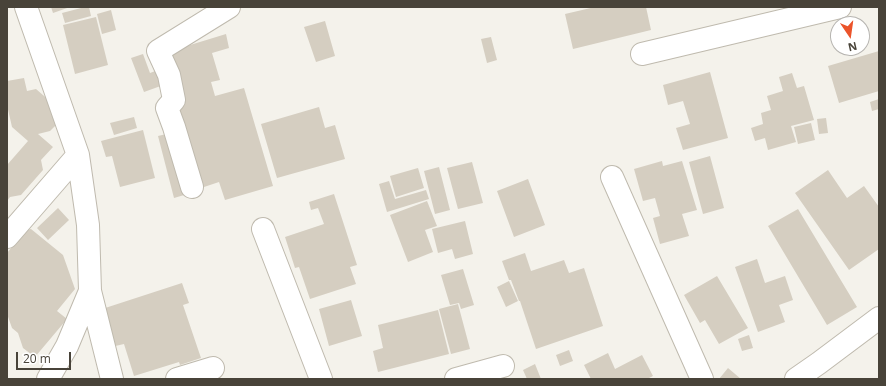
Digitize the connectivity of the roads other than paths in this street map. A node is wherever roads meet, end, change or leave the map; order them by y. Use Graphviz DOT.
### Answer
graph roads {
  1 [pos="26,7"];
  2 [pos="229,7"];
  3 [pos="840,7"];
  4 [pos="642,54"];
  5 [pos="78,155"];
  6 [pos="612,177"];
  7 [pos="192,187"];
  8 [pos="263,229"];
  9 [pos="7,237"];
  10 [pos="90,291"];
  11 [pos="879,318"];
  12 [pos="503,366"];
  13 [pos="213,368"];
  14 [pos="823,371"];
  15 [pos="48,379"];
  16 [pos="112,379"];
  17 [pos="177,379"];
  18 [pos="321,379"];
  19 [pos="456,379"];
  20 [pos="702,379"];
  21 [pos="796,379"];
  1 -- 5 [label="street"];
  2 -- 7 [label="street"];
  3 -- 4 [label="street"];
  5 -- 9 [label="street"];
  5 -- 10 [label="street"];
  6 -- 20 [label="street"];
  8 -- 18 [label="street"];
  10 -- 15 [label="street"];
  10 -- 16 [label="street"];
  11 -- 14 [label="street"];
  12 -- 19 [label="street"];
  13 -- 17 [label="street"];
  14 -- 21 [label="street"];
}
